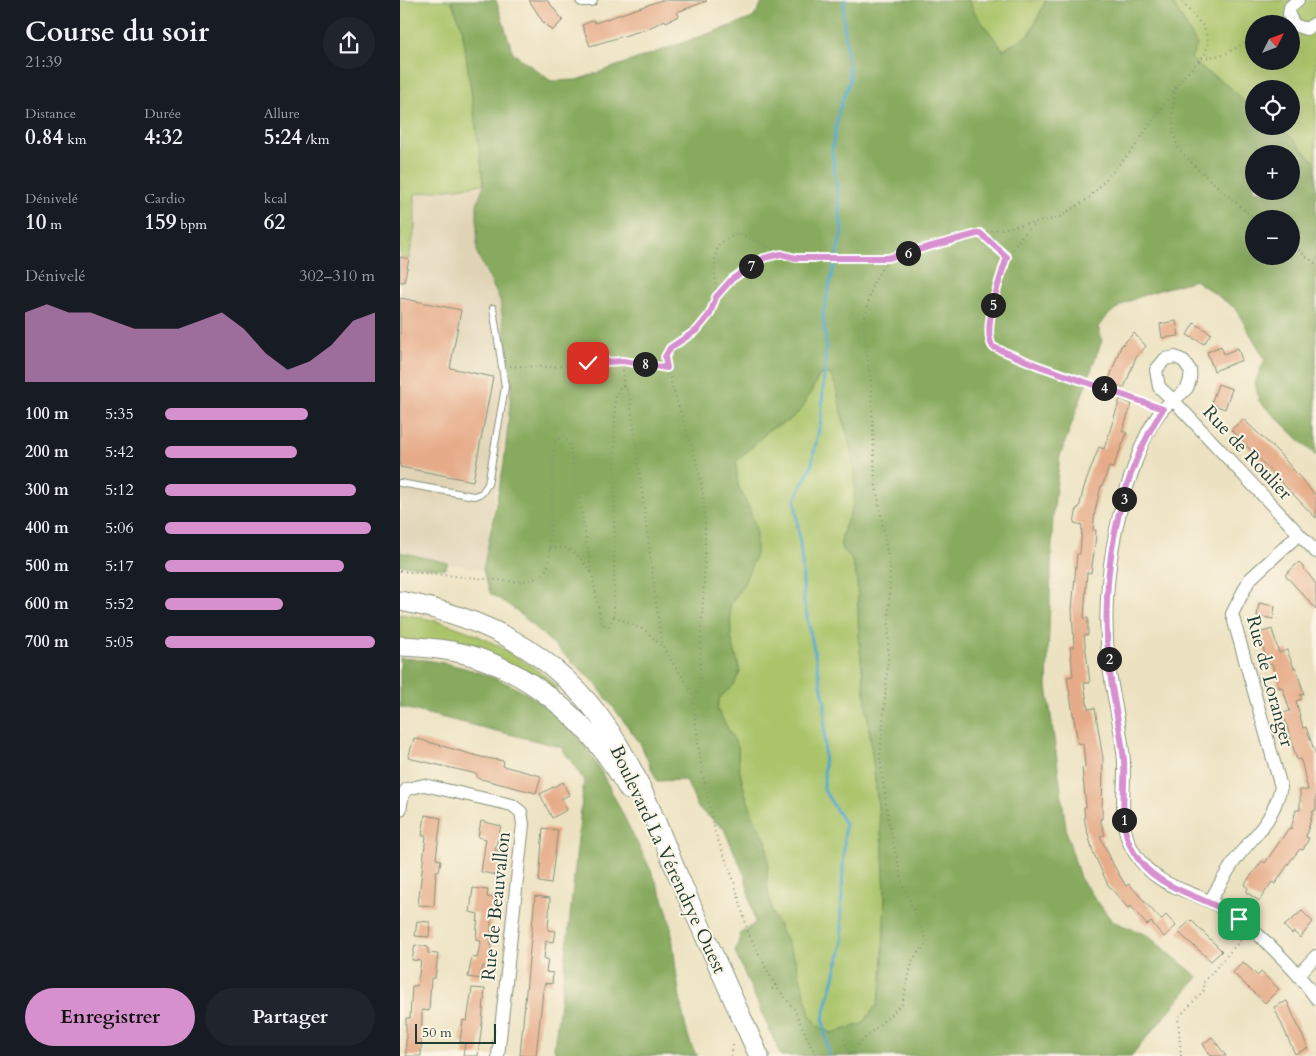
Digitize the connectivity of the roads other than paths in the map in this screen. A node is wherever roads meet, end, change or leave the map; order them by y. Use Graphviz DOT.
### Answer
graph roads {
  1 [pos="582,0"];
  2 [pos="591,0"];
  3 [pos="1298,0"];
  4 [pos="1316,23"];
  5 [pos="493,308"];
  6 [pos="400,483"];
  7 [pos="1299,534"];
  8 [pos="1316,552"];
  9 [pos="400,601"];
  10 [pos="400,646"];
  11 [pos="400,810"];
  12 [pos="1210,901"];
  13 [pos="703,932"];
  14 [pos="1316,956"];
  15 [pos="1298,975"];
  16 [pos="1316,998"];
  17 [pos="498,1056"];
  18 [pos="759,1056"];
  1 -- 2 [label="street"];
  3 -- 4 [label="street"];
  5 -- 6 [label="lane"];
  7 -- 8 [label="street, Rue de Roulier"];
  7 -- 12 [label="street, Rue de Loranger"];
  7 -- 12 [label="street, Rue de Roulier"];
  9 -- 13 [label="main road, Boulevard La Vérendrye Ouest"];
  10 -- 13 [label="main road"];
  11 -- 17 [label="street, Rue de Beauvallon"];
  12 -- 15 [label="street"];
  13 -- 18 [label="main road, Boulevard La Vérendrye Ouest"];
  14 -- 15 [label="street"];
  15 -- 16 [label="street"];
}
